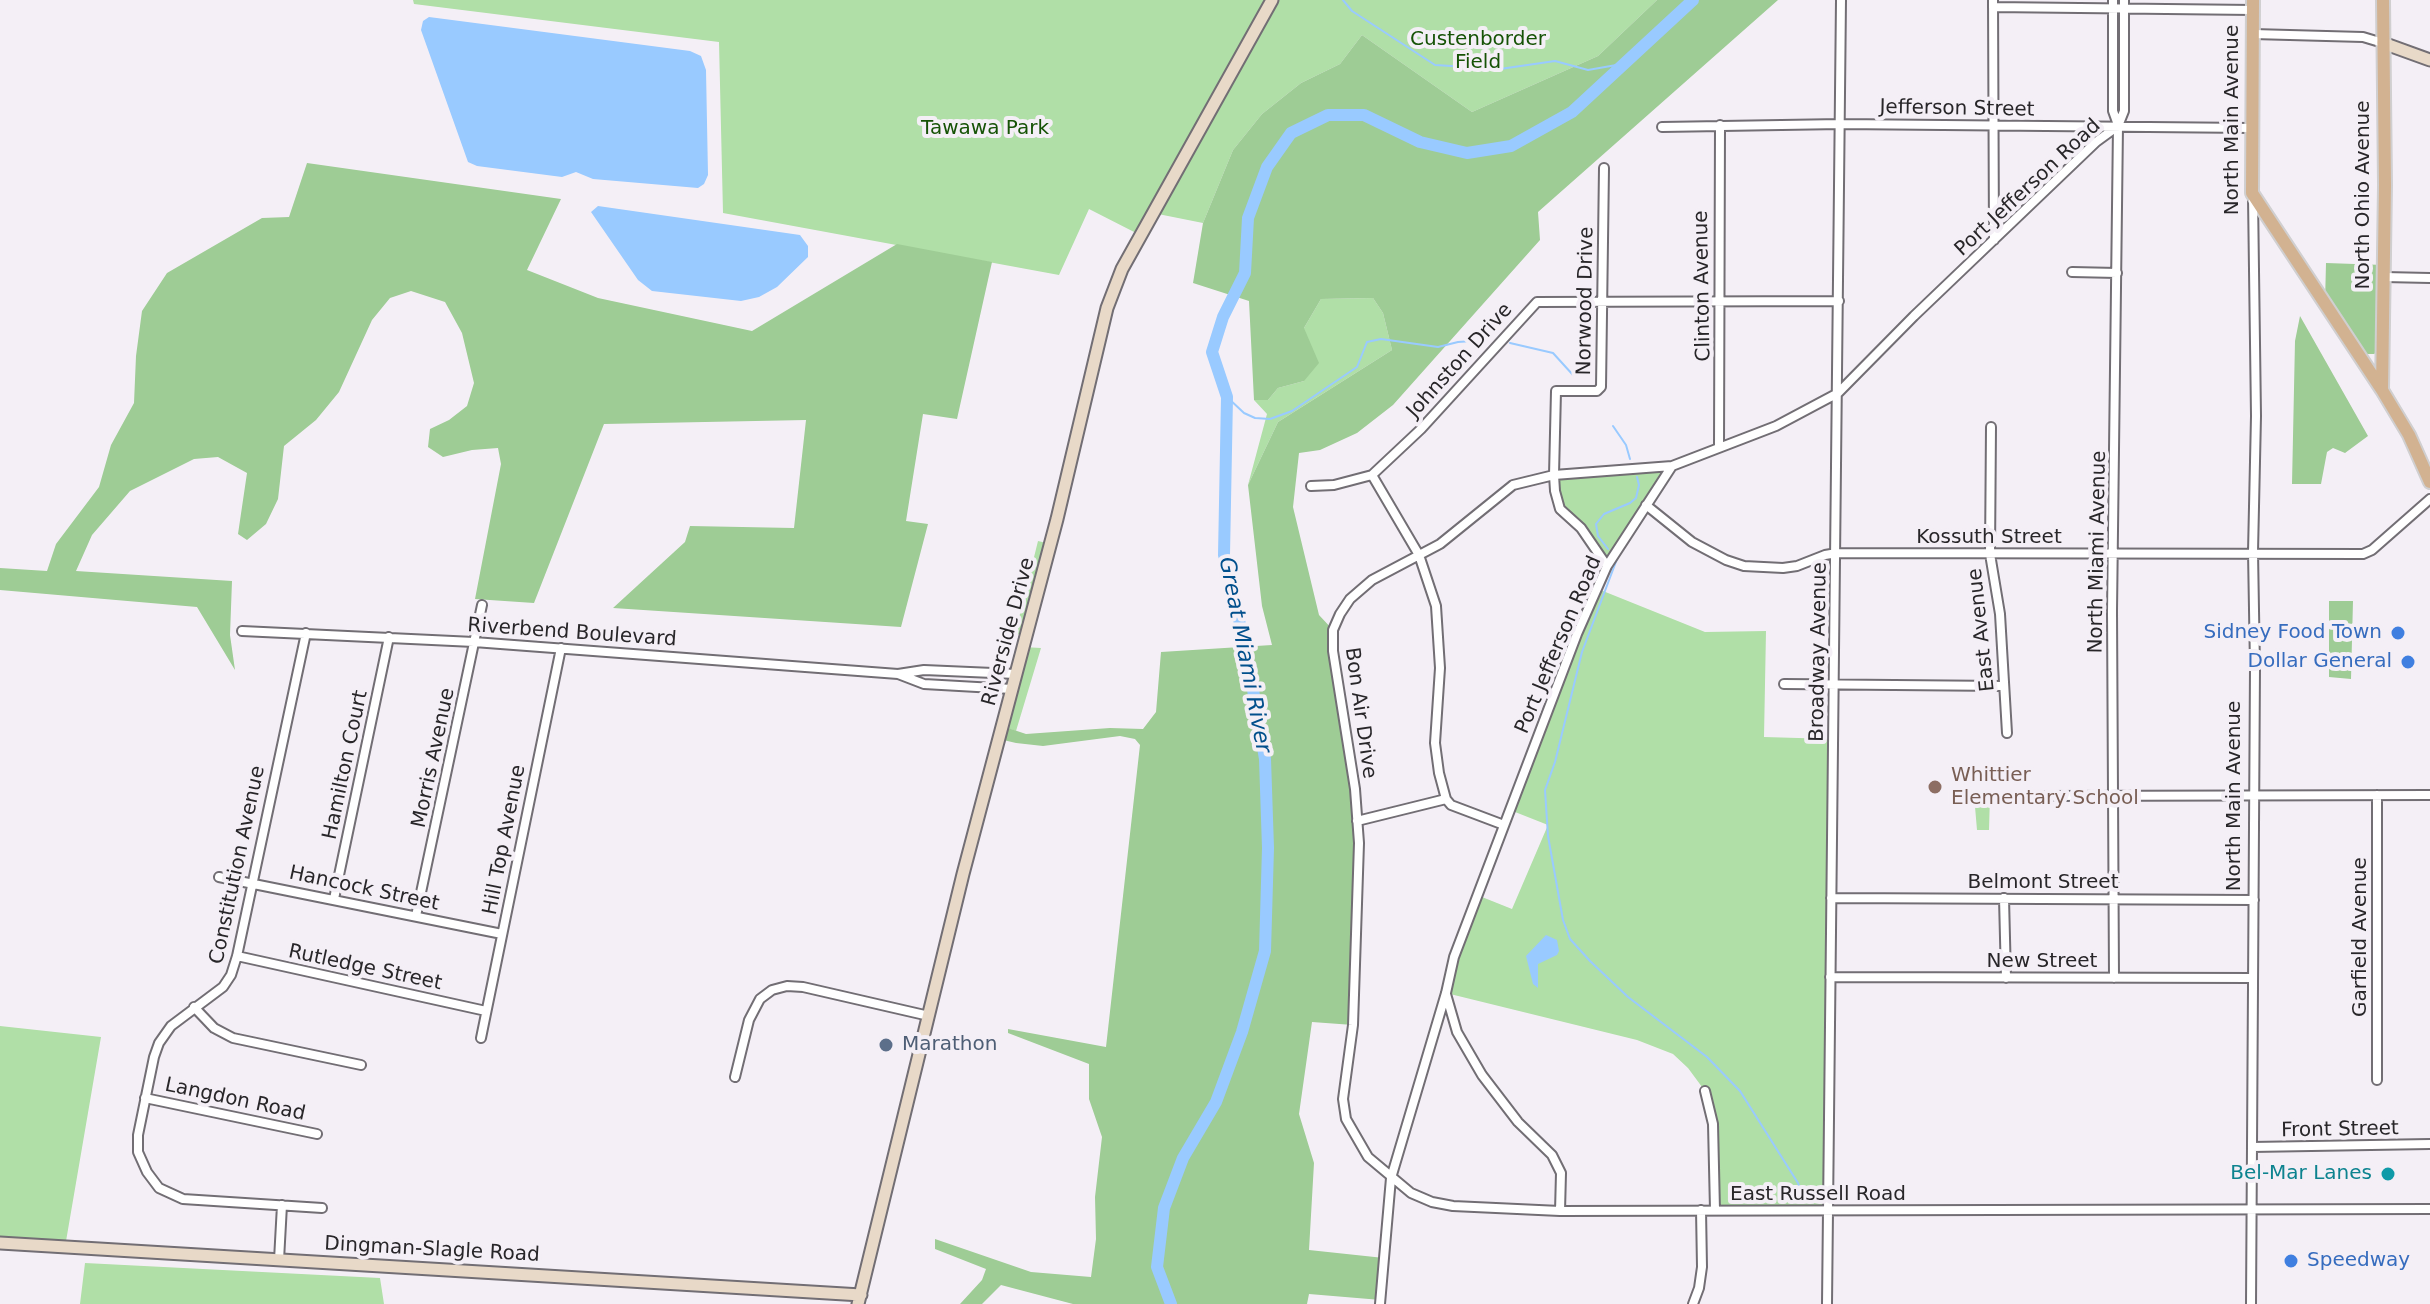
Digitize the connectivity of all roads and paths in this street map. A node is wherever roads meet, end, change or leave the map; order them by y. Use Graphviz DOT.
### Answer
graph roads {
  1 [pos="1272,0"];
  2 [pos="1841,0"];
  3 [pos="2383,0"];
  4 [pos="1993,4"];
  5 [pos="2113,5"];
  6 [pos="2124,5"];
  7 [pos="2253,5"];
  8 [pos="2253,34"];
  9 [pos="2383,43"];
  10 [pos="2430,60"];
  11 [pos="1841,124"];
  12 [pos="1720,125"];
  13 [pos="1994,126"];
  14 [pos="2118,126"];
  15 [pos="1662,127"];
  16 [pos="2251,128"];
  17 [pos="1604,168"];
  18 [pos="2252,193"];
  19 [pos="2278,232"];
  20 [pos="1994,240"];
  21 [pos="2254,240"];
  22 [pos="2072,272"];
  23 [pos="2117,273"];
  24 [pos="2384,277"];
  25 [pos="2430,278"];
  26 [pos="1839,301"];
  27 [pos="1602,302"];
  28 [pos="1720,302"];
  29 [pos="2383,340"];
  30 [pos="2351,342"];
  31 [pos="2382,390"];
  32 [pos="1838,393"];
  33 [pos="1991,427"];
  34 [pos="1719,447"];
  35 [pos="1672,466"];
  36 [pos="1372,475"];
  37 [pos="1554,475"];
  38 [pos="2430,482"];
  39 [pos="1311,486"];
  40 [pos="2430,499"];
  41 [pos="1646,505"];
  42 [pos="2253,552"];
  43 [pos="1837,553"];
  44 [pos="2113,553"];
  45 [pos="1990,554"];
  46 [pos="1419,555"];
  47 [pos="1607,566"];
  48 [pos="482,605"];
  49 [pos="242,631"];
  50 [pos="306,633"];
  51 [pos="389,637"];
  52 [pos="474,642"];
  53 [pos="561,648"];
  54 [pos="898,674"];
  55 [pos="1016,674"];
  56 [pos="1784,684"];
  57 [pos="1834,685"];
  58 [pos="2004,686"];
  59 [pos="1012,689"];
  60 [pos="2007,733"];
  61 [pos="2254,795"];
  62 [pos="2377,795"];
  63 [pos="2430,795"];
  64 [pos="2045,796"];
  65 [pos="2113,796"];
  66 [pos="1446,799"];
  67 [pos="1357,821"];
  68 [pos="1504,825"];
  69 [pos="219,877"];
  70 [pos="251,882"];
  71 [pos="1831,898"];
  72 [pos="2004,898"];
  73 [pos="334,899"];
  74 [pos="2113,899"];
  75 [pos="2254,900"];
  76 [pos="416,916"];
  77 [pos="502,934"];
  78 [pos="237,956"];
  79 [pos="1830,977"];
  80 [pos="2006,978"];
  81 [pos="2114,978"];
  82 [pos="2253,978"];
  83 [pos="1446,993"];
  84 [pos="194,1007"];
  85 [pos="486,1011"];
  86 [pos="929,1016"];
  87 [pos="481,1038"];
  88 [pos="361,1065"];
  89 [pos="735,1077"];
  90 [pos="2377,1080"];
  91 [pos="1705,1091"];
  92 [pos="145,1098"];
  93 [pos="317,1134"];
  94 [pos="2430,1144"];
  95 [pos="2252,1147"];
  96 [pos="1391,1178"];
  97 [pos="282,1205"];
  98 [pos="322,1208"];
  99 [pos="2430,1209"];
  100 [pos="1701,1210"];
  101 [pos="1715,1210"];
  102 [pos="1560,1211"];
  103 [pos="1828,1211"];
  104 [pos="2251,1211"];
  105 [pos="0,1243"];
  106 [pos="279,1260"];
  107 [pos="860,1299"];
  108 [pos="1380,1304"];
  109 [pos="1693,1304"];
  110 [pos="1827,1304"];
  111 [pos="2251,1304"];
  1 -- 55 [label="main road, Riverside Drive"];
  2 -- 11 [label="street, Broadway Avenue"];
  3 -- 9 [label="main road, North Ohio Avenue"];
  4 -- 5 [label="street"];
  4 -- 13 [label="street"];
  5 -- 6 [label="street"];
  5 -- 14 [label="street, North Miami Avenue"];
  6 -- 7 [label="street"];
  6 -- 14 [label="street, North Miami Avenue"];
  7 -- 8 [label="main road, North Main Avenue"];
  8 -- 9 [label="street"];
  8 -- 16 [label="main road, North Main Avenue"];
  9 -- 10 [label="main road"];
  9 -- 24 [label="main road, North Ohio Avenue"];
  11 -- 12 [label="street, Jefferson Street"];
  11 -- 13 [label="street, Jefferson Street"];
  11 -- 26 [label="street, Broadway Avenue"];
  12 -- 15 [label="street, Jefferson Street"];
  12 -- 28 [label="street, Clinton Avenue"];
  13 -- 14 [label="street, Jefferson Street"];
  13 -- 20 [label="street"];
  14 -- 16 [label="street, Jefferson Street"];
  14 -- 20 [label="street, Port Jefferson Road"];
  14 -- 23 [label="street, North Miami Avenue"];
  16 -- 18 [label="main road, North Main Avenue"];
  17 -- 27 [label="street, Norwood Drive"];
  18 -- 19 [label="main road"];
  18 -- 21 [label="street, North Main Avenue"];
  19 -- 21 [label="street, North Main Avenue"];
  19 -- 30 [label="main road"];
  20 -- 32 [label="street, Port Jefferson Road"];
  21 -- 42 [label="street, North Main Avenue"];
  22 -- 23 [label="street"];
  23 -- 44 [label="street, North Miami Avenue"];
  24 -- 25 [label="street"];
  24 -- 29 [label="main road, North Ohio Avenue"];
  26 -- 28 [label="street, Johnston Drive"];
  26 -- 32 [label="street, Broadway Avenue"];
  27 -- 28 [label="street, Johnston Drive"];
  27 -- 36 [label="street, Johnston Drive"];
  27 -- 37 [label="street, Norwood Drive"];
  28 -- 34 [label="street, Clinton Avenue"];
  29 -- 30 [label="main road"];
  29 -- 31 [label="main road, North Ohio Avenue"];
  30 -- 31 [label="main road"];
  31 -- 38 [label="main road"];
  32 -- 34 [label="street, Port Jefferson Road"];
  32 -- 43 [label="street, Broadway Avenue"];
  33 -- 45 [label="street, East Avenue"];
  34 -- 35 [label="street, Port Jefferson Road"];
  35 -- 37 [label="street, Bon Air Drive"];
  35 -- 41 [label="street, Port Jefferson Road"];
  36 -- 39 [label="street, Johnston Drive"];
  36 -- 46 [label="street"];
  37 -- 46 [label="street, Bon Air Drive"];
  37 -- 47 [label="street, Norwood Drive"];
  40 -- 42 [label="street, Kossuth Street"];
  41 -- 43 [label="street, Kossuth Street"];
  41 -- 47 [label="street, Port Jefferson Road"];
  42 -- 44 [label="street, Kossuth Street"];
  42 -- 61 [label="street, North Main Avenue"];
  43 -- 45 [label="street, Kossuth Street"];
  43 -- 57 [label="street, Broadway Avenue"];
  44 -- 45 [label="street, Kossuth Street"];
  44 -- 65 [label="street, North Miami Avenue"];
  45 -- 58 [label="street, East Avenue"];
  46 -- 66 [label="street"];
  46 -- 67 [label="street, Bon Air Drive"];
  47 -- 68 [label="street, Port Jefferson Road"];
  48 -- 52 [label="street, Morris Avenue"];
  49 -- 50 [label="street, Riverbend Boulevard"];
  50 -- 51 [label="street, Riverbend Boulevard"];
  50 -- 70 [label="street, Constitution Avenue"];
  51 -- 52 [label="street, Riverbend Boulevard"];
  51 -- 73 [label="street, Hamilton Court"];
  52 -- 53 [label="street, Riverbend Boulevard"];
  52 -- 76 [label="street, Morris Avenue"];
  53 -- 54 [label="street, Riverbend Boulevard"];
  53 -- 77 [label="street, Hill Top Avenue"];
  54 -- 55 [label="street"];
  54 -- 59 [label="street"];
  55 -- 59 [label="main road, Riverside Drive"];
  56 -- 57 [label="street"];
  57 -- 58 [label="street"];
  57 -- 71 [label="street, Broadway Avenue"];
  58 -- 60 [label="street, East Avenue"];
  59 -- 86 [label="main road, Riverside Drive"];
  61 -- 62 [label="street"];
  61 -- 65 [label="street"];
  61 -- 75 [label="street, North Main Avenue"];
  62 -- 63 [label="street"];
  62 -- 90 [label="street, Garfield Avenue"];
  64 -- 65 [label="street"];
  65 -- 74 [label="street, North Miami Avenue"];
  66 -- 67 [label="street"];
  66 -- 68 [label="street"];
  67 -- 96 [label="street, Bon Air Drive"];
  68 -- 83 [label="street, Port Jefferson Road"];
  69 -- 70 [label="street, Hancock Street"];
  70 -- 73 [label="street, Hancock Street"];
  70 -- 78 [label="street, Constitution Avenue"];
  71 -- 72 [label="street, Belmont Street"];
  71 -- 79 [label="street, Broadway Avenue"];
  72 -- 74 [label="street, Belmont Street"];
  72 -- 80 [label="street"];
  73 -- 76 [label="street, Hancock Street"];
  74 -- 75 [label="street, Belmont Street"];
  74 -- 81 [label="street, North Miami Avenue"];
  75 -- 82 [label="street, North Main Avenue"];
  76 -- 77 [label="street, Hancock Street"];
  77 -- 85 [label="street, Hill Top Avenue"];
  78 -- 84 [label="street, Constitution Avenue"];
  78 -- 85 [label="street, Rutledge Street"];
  79 -- 80 [label="street, New Street"];
  79 -- 103 [label="street, Broadway Avenue"];
  80 -- 81 [label="street, New Street"];
  81 -- 82 [label="street, New Street"];
  82 -- 95 [label="street, North Main Avenue"];
  83 -- 96 [label="street, Port Jefferson Road"];
  83 -- 102 [label="street"];
  84 -- 88 [label="street"];
  84 -- 92 [label="street, Constitution Avenue"];
  85 -- 87 [label="street, Hill Top Avenue"];
  86 -- 89 [label="street"];
  86 -- 107 [label="main road, Riverside Drive"];
  91 -- 101 [label="street"];
  92 -- 93 [label="street, Langdon Road"];
  92 -- 97 [label="street, Constitution Avenue"];
  94 -- 95 [label="street, Front Street"];
  95 -- 104 [label="street, North Main Avenue"];
  96 -- 102 [label="street, East Russell Road"];
  96 -- 108 [label="street, Port Jefferson Road"];
  97 -- 98 [label="street, Constitution Avenue"];
  97 -- 106 [label="street"];
  99 -- 104 [label="street, East Russell Road"];
  100 -- 101 [label="street, East Russell Road"];
  100 -- 102 [label="street, East Russell Road"];
  100 -- 109 [label="street"];
  101 -- 103 [label="street, East Russell Road"];
  103 -- 104 [label="street, East Russell Road"];
  103 -- 110 [label="street, Broadway Avenue"];
  104 -- 111 [label="street, North Main Avenue"];
  105 -- 106 [label="main road, Dingman-Slagle Road"];
  106 -- 107 [label="main road, Dingman-Slagle Road"];
}
